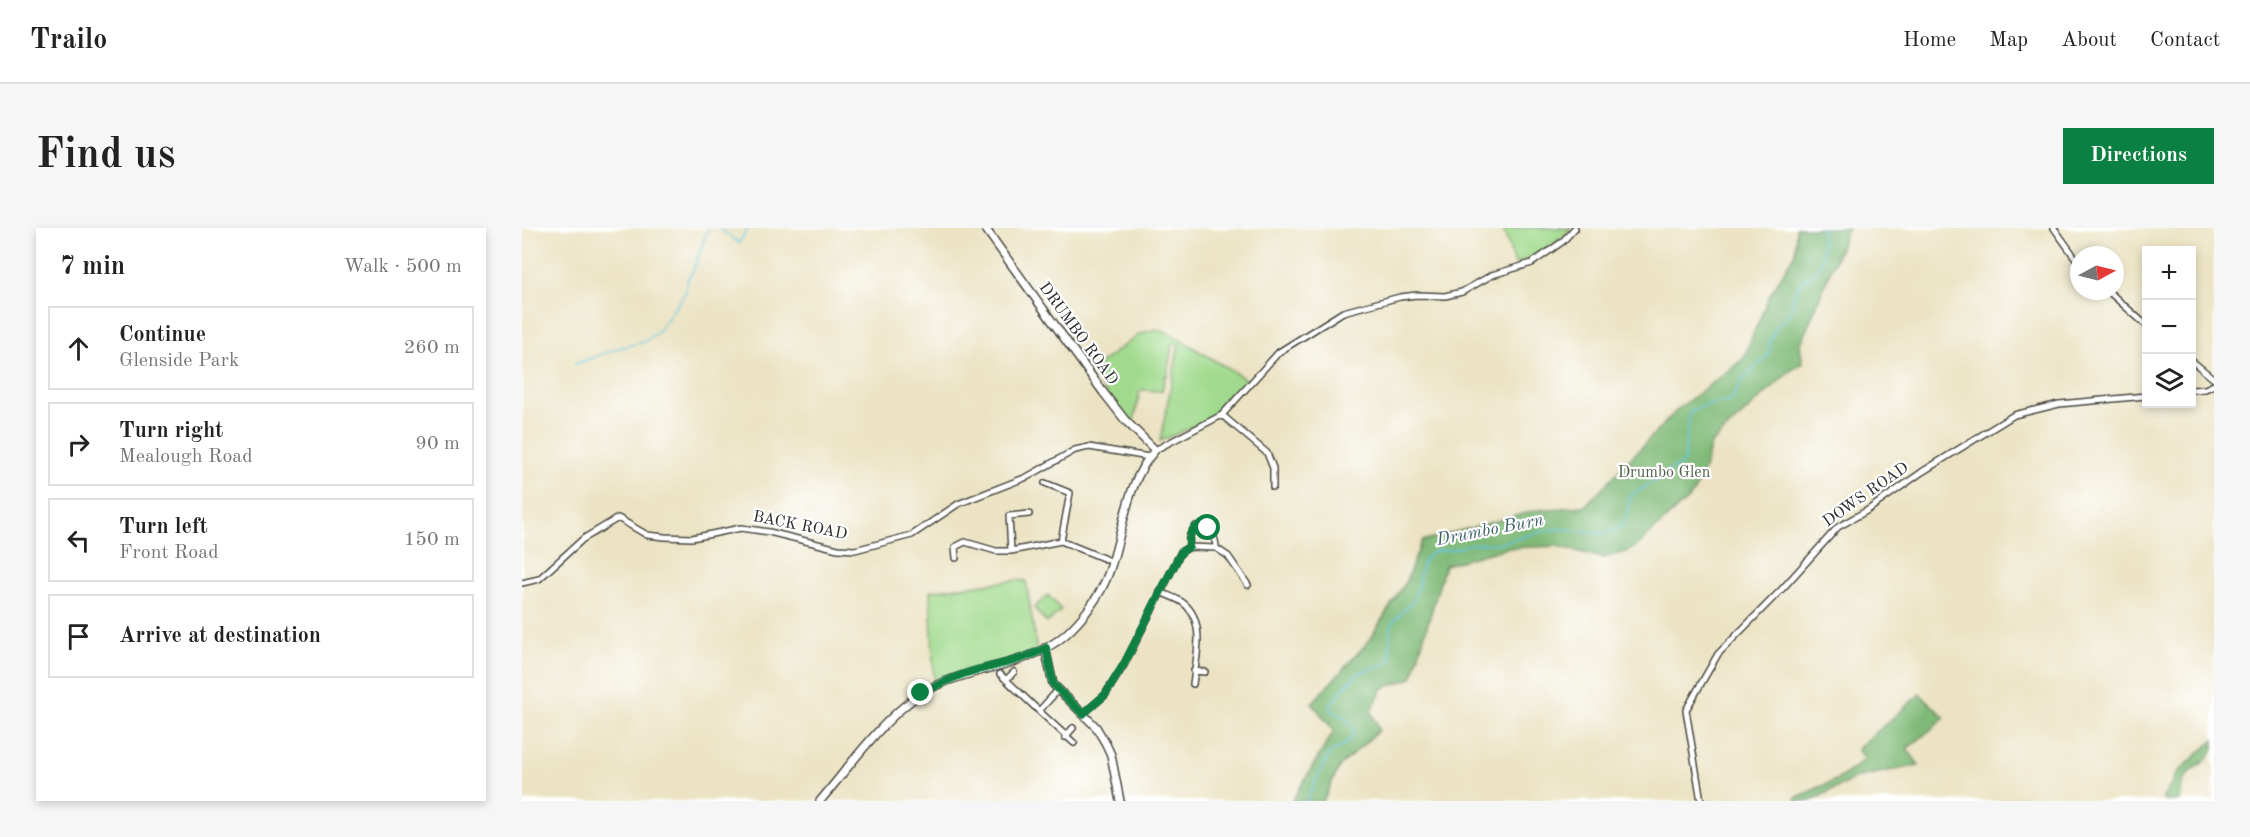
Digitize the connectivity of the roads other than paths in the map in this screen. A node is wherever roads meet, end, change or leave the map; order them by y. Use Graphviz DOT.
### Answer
graph roads {
  1 [pos="985,228"];
  2 [pos="1575,228"];
  3 [pos="2054,228"];
  4 [pos="2070,250"];
  5 [pos="2118,300"];
  6 [pos="2142,321"];
  7 [pos="2196,364"];
  8 [pos="2214,379"];
  9 [pos="2214,385"];
  10 [pos="2196,389"];
  11 [pos="2142,396"];
  12 [pos="1222,415"];
  13 [pos="1155,450"];
  14 [pos="1149,457"];
  15 [pos="1045,483"];
  16 [pos="1273,487"];
  17 [pos="1029,514"];
  18 [pos="1061,541"];
  19 [pos="1189,547"];
  20 [pos="1216,548"];
  21 [pos="1011,550"];
  22 [pos="956,558"];
  23 [pos="1113,562"];
  24 [pos="522,582"];
  25 [pos="1248,585"];
  26 [pos="1160,592"];
  27 [pos="1046,648"];
  28 [pos="1194,671"];
  29 [pos="1014,672"];
  30 [pos="1205,672"];
  31 [pos="1000,674"];
  32 [pos="1006,680"];
  33 [pos="1193,684"];
  34 [pos="1058,690"];
  35 [pos="1039,711"];
  36 [pos="1083,714"];
  37 [pos="1073,728"];
  38 [pos="1065,737"];
  39 [pos="1074,744"];
  40 [pos="820,801"];
  41 [pos="1120,801"];
  42 [pos="1701,801"];
  1 -- 13 [label="street, DRUMBO ROAD"];
  2 -- 12 [label="street"];
  3 -- 4 [label="street"];
  5 -- 6 [label="street"];
  7 -- 8 [label="street"];
  9 -- 10 [label="street"];
  11 -- 42 [label="street, DOWS ROAD"];
  12 -- 13 [label="street"];
  12 -- 16 [label="street"];
  13 -- 14 [label="street"];
  14 -- 23 [label="street"];
  14 -- 24 [label="street, BACK ROAD"];
  15 -- 18 [label="street"];
  17 -- 21 [label="street"];
  18 -- 21 [label="street"];
  18 -- 23 [label="street"];
  19 -- 20 [label="street"];
  19 -- 20 [label="street"];
  19 -- 26 [label="street"];
  20 -- 25 [label="street"];
  21 -- 22 [label="street"];
  23 -- 27 [label="street"];
  26 -- 28 [label="street"];
  26 -- 36 [label="street"];
  27 -- 34 [label="street"];
  27 -- 40 [label="street"];
  28 -- 30 [label="street"];
  28 -- 33 [label="street"];
  29 -- 32 [label="street"];
  31 -- 32 [label="street"];
  32 -- 35 [label="street"];
  34 -- 35 [label="street"];
  34 -- 36 [label="street"];
  35 -- 38 [label="street"];
  36 -- 41 [label="street"];
  37 -- 38 [label="street"];
  38 -- 39 [label="street"];
}
